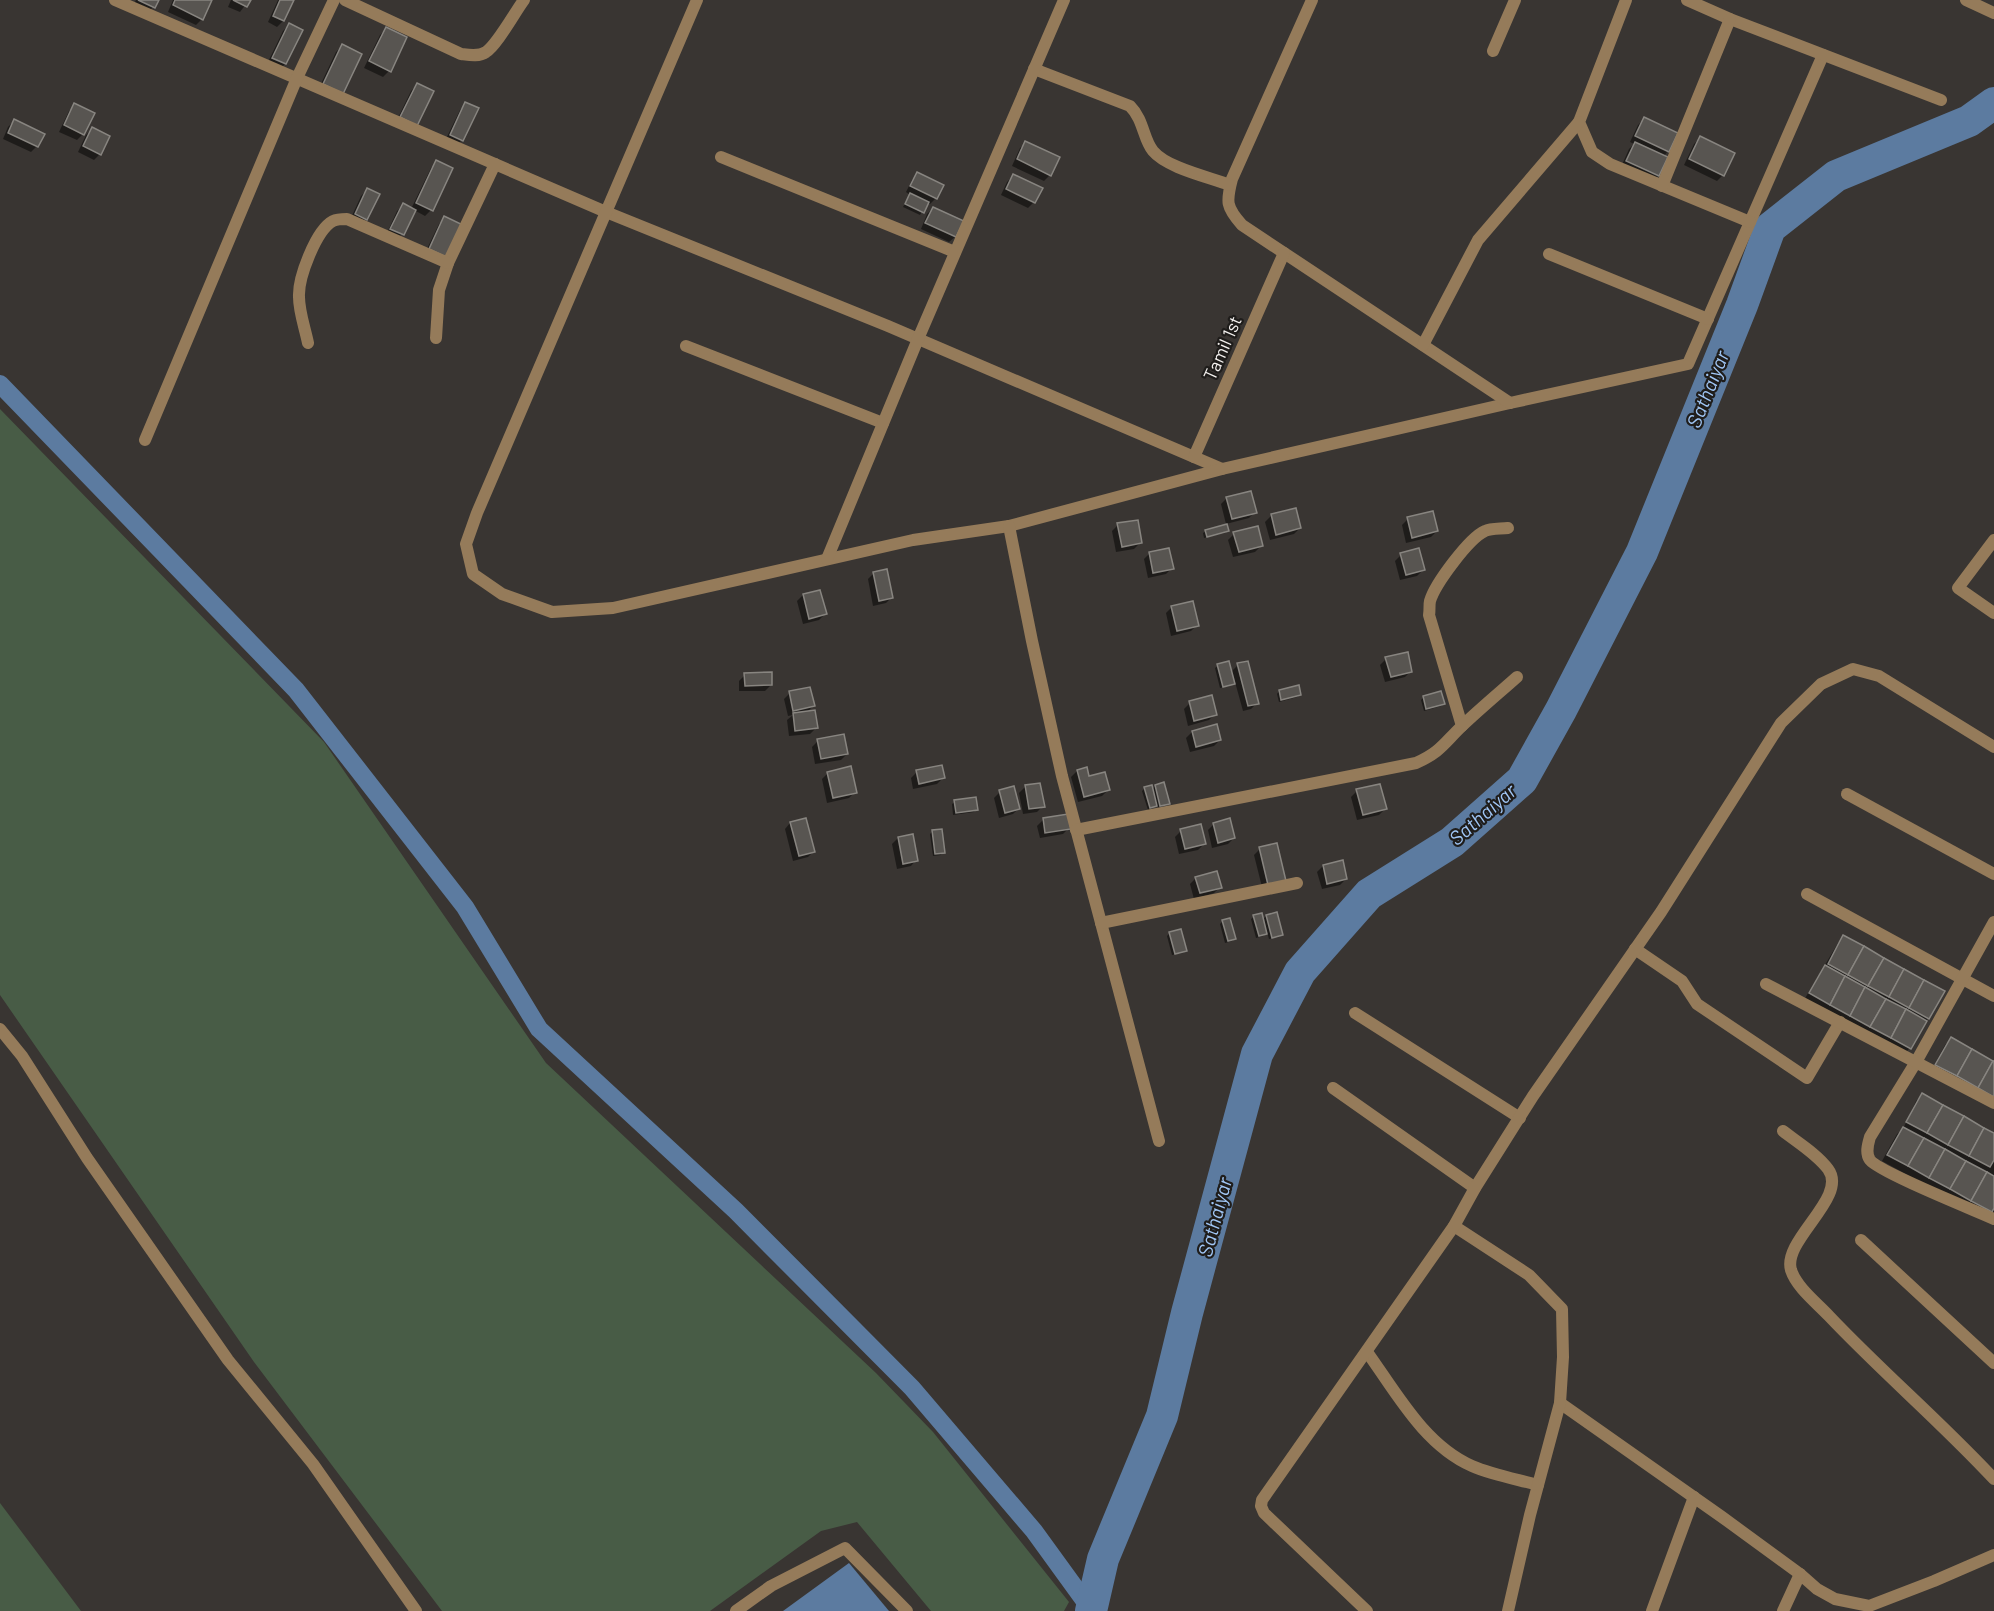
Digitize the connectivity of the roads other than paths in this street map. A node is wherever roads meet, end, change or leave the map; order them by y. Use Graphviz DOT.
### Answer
graph roads {
  1 [pos="115,0"];
  2 [pos="334,0"];
  3 [pos="345,0"];
  4 [pos="524,0"];
  5 [pos="697,0"];
  6 [pos="1064,0"];
  7 [pos="1312,0"];
  8 [pos="1515,0"];
  9 [pos="1626,0"];
  10 [pos="1687,0"];
  11 [pos="1966,0"];
  12 [pos="1994,13"];
  13 [pos="1730,19"];
  14 [pos="1493,51"];
  15 [pos="1823,55"];
  16 [pos="1034,69"];
  17 [pos="297,78"];
  18 [pos="1941,100"];
  19 [pos="1579,122"];
  20 [pos="721,157"];
  21 [pos="495,164"];
  22 [pos="1230,185"];
  23 [pos="1662,186"];
  24 [pos="606,212"];
  25 [pos="1750,222"];
  26 [pos="955,252"];
  27 [pos="1284,253"];
  28 [pos="1549,254"];
  29 [pos="448,263"];
  30 [pos="1708,320"];
  31 [pos="436,338"];
  32 [pos="918,339"];
  33 [pos="308,343"];
  34 [pos="1423,345"];
  35 [pos="686,346"];
  36 [pos="1510,403"];
  37 [pos="883,423"];
  38 [pos="146,440"];
  39 [pos="1194,457"];
  40 [pos="1222,469"];
  41 [pos="1009,526"];
  42 [pos="1508,528"];
  43 [pos="1994,540"];
  44 [pos="827,559"];
  45 [pos="1994,613"];
  46 [pos="1517,677"];
  47 [pos="1462,726"];
  48 [pos="1994,747"];
  49 [pos="1847,794"];
  50 [pos="1076,830"];
  51 [pos="1994,874"];
  52 [pos="1297,883"];
  53 [pos="1807,894"];
  54 [pos="1994,922"];
  55 [pos="1101,923"];
  56 [pos="1635,949"];
  57 [pos="1963,979"];
  58 [pos="1766,984"];
  59 [pos="1994,996"];
  60 [pos="1354,1012"];
  61 [pos="1840,1022"];
  62 [pos="0,1029"];
  63 [pos="1916,1062"];
  64 [pos="1333,1088"];
  65 [pos="1994,1103"];
  66 [pos="1520,1118"];
  67 [pos="1783,1131"];
  68 [pos="1159,1141"];
  69 [pos="1475,1188"];
  70 [pos="1994,1219"];
  71 [pos="1454,1226"];
  72 [pos="1861,1240"];
  73 [pos="1367,1352"];
  74 [pos="1994,1363"];
  75 [pos="1560,1402"];
  76 [pos="1994,1479"];
  77 [pos="1538,1485"];
  78 [pos="1694,1497"];
  79 [pos="1994,1555"];
  80 [pos="1800,1574"];
  81 [pos="1835,1599"];
  82 [pos="416,1611"];
  83 [pos="736,1611"];
  84 [pos="907,1611"];
  85 [pos="1367,1611"];
  86 [pos="1508,1611"];
  87 [pos="1652,1611"];
  88 [pos="1783,1611"];
  89 [pos="1840,1611"];
  1 -- 17 [label="street"];
  2 -- 17 [label="street"];
  3 -- 4 [label="street"];
  5 -- 24 [label="street"];
  6 -- 16 [label="street"];
  7 -- 22 [label="street"];
  8 -- 14 [label="street"];
  9 -- 19 [label="street"];
  10 -- 13 [label="street"];
  11 -- 12 [label="street"];
  13 -- 15 [label="street"];
  13 -- 23 [label="street"];
  15 -- 18 [label="street"];
  15 -- 25 [label="street"];
  16 -- 22 [label="street"];
  16 -- 26 [label="street"];
  17 -- 21 [label="street"];
  17 -- 38 [label="street"];
  19 -- 23 [label="street"];
  19 -- 34 [label="street"];
  20 -- 26 [label="street"];
  21 -- 24 [label="street"];
  21 -- 29 [label="street"];
  22 -- 27 [label="street"];
  23 -- 25 [label="street"];
  24 -- 32 [label="street"];
  24 -- 44 [label="street"];
  25 -- 30 [label="street"];
  26 -- 32 [label="street"];
  27 -- 34 [label="street"];
  27 -- 39 [label="street, Tamil 1st"];
  28 -- 30 [label="street"];
  29 -- 31 [label="street"];
  29 -- 33 [label="street"];
  30 -- 36 [label="street"];
  32 -- 37 [label="street"];
  32 -- 39 [label="street"];
  34 -- 36 [label="street"];
  35 -- 37 [label="street"];
  36 -- 40 [label="street"];
  37 -- 44 [label="street"];
  39 -- 40 [label="street"];
  40 -- 41 [label="street"];
  41 -- 44 [label="street"];
  41 -- 50 [label="street"];
  42 -- 47 [label="street"];
  43 -- 45 [label="street"];
  46 -- 47 [label="street"];
  47 -- 50 [label="street"];
  48 -- 56 [label="street"];
  49 -- 51 [label="street"];
  50 -- 55 [label="street"];
  52 -- 55 [label="street"];
  53 -- 57 [label="street"];
  54 -- 57 [label="street"];
  55 -- 68 [label="street"];
  56 -- 61 [label="street"];
  56 -- 66 [label="street"];
  57 -- 59 [label="street"];
  57 -- 63 [label="street"];
  58 -- 61 [label="street"];
  60 -- 66 [label="street"];
  61 -- 63 [label="street"];
  62 -- 82 [label="street"];
  63 -- 65 [label="street"];
  63 -- 70 [label="street"];
  64 -- 69 [label="street"];
  66 -- 69 [label="street"];
  67 -- 76 [label="street"];
  69 -- 71 [label="street"];
  71 -- 73 [label="street"];
  71 -- 75 [label="street"];
  72 -- 74 [label="street"];
  73 -- 77 [label="street"];
  73 -- 85 [label="street"];
  75 -- 77 [label="street"];
  75 -- 78 [label="street"];
  77 -- 86 [label="street"];
  78 -- 80 [label="street"];
  78 -- 87 [label="street"];
  79 -- 81 [label="street"];
  80 -- 81 [label="street"];
  80 -- 88 [label="street"];
  81 -- 89 [label="street"];
  83 -- 84 [label="street"];
}
